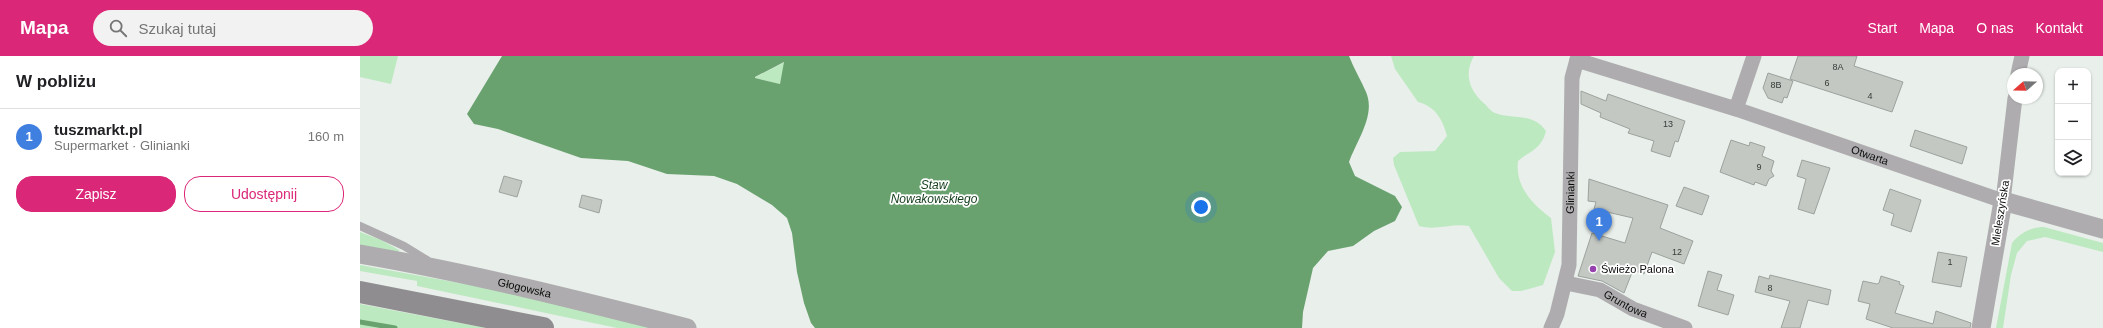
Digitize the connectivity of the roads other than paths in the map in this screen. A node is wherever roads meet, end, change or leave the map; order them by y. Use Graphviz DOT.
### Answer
graph roads {
  1 [pos="1754,56"];
  2 [pos="2022,56"];
  3 [pos="1577,58"];
  4 [pos="2019,68"];
  5 [pos="2015,104"];
  6 [pos="1736,109"];
  7 [pos="2003,201"];
  8 [pos="360,226"];
  9 [pos="2103,229"];
  10 [pos="360,254"];
  11 [pos="438,268"];
  12 [pos="1566,283"];
  13 [pos="360,292"];
  14 [pos="543,328"];
  15 [pos="687,328"];
  16 [pos="1551,328"];
  17 [pos="1685,328"];
  18 [pos="1981,328"];
  1 -- 6 [label="street"];
  2 -- 4 [label="street"];
  3 -- 6 [label="street, Otwarta"];
  3 -- 12 [label="street, Glinianki"];
  5 -- 7 [label="street, Mieleszyńska"];
  6 -- 7 [label="street, Otwarta"];
  7 -- 9 [label="street"];
  7 -- 18 [label="street, Mieleszyńska"];
  8 -- 11 [label="lane"];
  10 -- 11 [label="street, Głogowska"];
  11 -- 15 [label="street, Głogowska"];
  12 -- 16 [label="street, Glinianki"];
  12 -- 17 [label="street, Gruntowa"];
  13 -- 14 [label="main road"];
}
